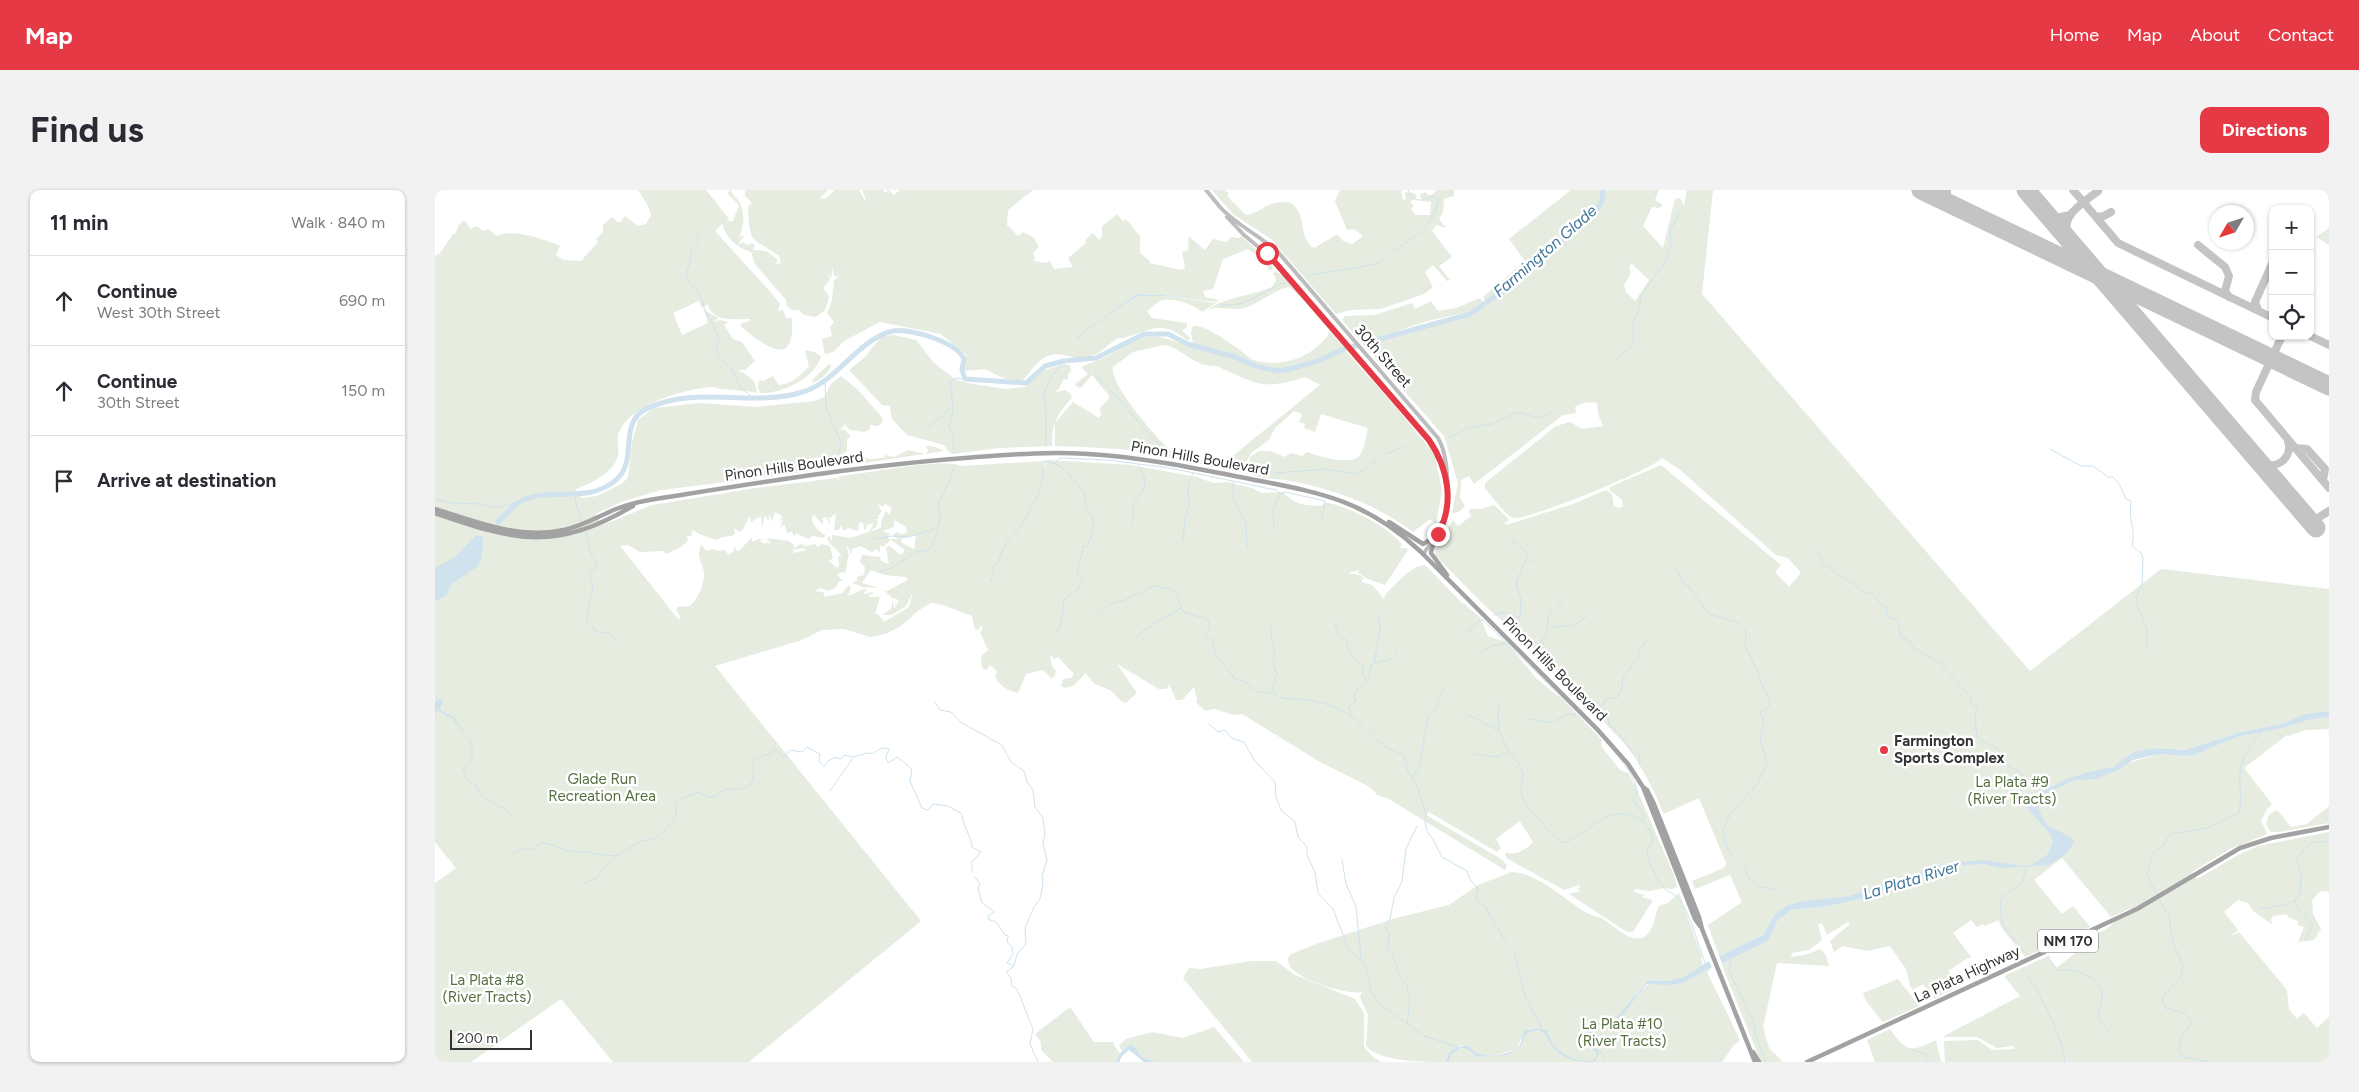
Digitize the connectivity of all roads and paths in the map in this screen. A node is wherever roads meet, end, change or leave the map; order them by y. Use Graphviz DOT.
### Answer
graph roads {
  1 [pos="1206,190"];
  2 [pos="1219,206"];
  3 [pos="1446,474"];
  4 [pos="636,504"];
  5 [pos="435,509"];
  6 [pos="435,513"];
  7 [pos="1372,514"];
  8 [pos="1445,518"];
  9 [pos="1443,524"];
  10 [pos="1423,554"];
  11 [pos="1479,612"];
  12 [pos="2329,827"];
  13 [pos="1751,1048"];
  14 [pos="1755,1062"];
  15 [pos="1759,1062"];
  16 [pos="1807,1062"];
  1 -- 2 [label="main road"];
  2 -- 3 [label="main road"];
  2 -- 3 [label="main road, 30th Street"];
  3 -- 8 [label="main road, 30th Street"];
  4 -- 5 [label="highway, Pinon Hills Boulevard"];
  4 -- 6 [label="highway, Pinon Hills Boulevard"];
  4 -- 7 [label="highway, Pinon Hills Boulevard"];
  7 -- 8 [label="highway"];
  7 -- 10 [label="highway, Pinon Hills Boulevard"];
  8 -- 9 [label="main road, 30th Street"];
  9 -- 10 [label="main road, 30th Street"];
  9 -- 11 [label="highway"];
  10 -- 11 [label="highway, Pinon Hills Boulevard"];
  11 -- 13 [label="highway, Pinon Hills Boulevard"];
  12 -- 16 [label="highway, La Plata Highway / NM 170"];
  13 -- 14 [label="highway, Pinon Hills Boulevard"];
  13 -- 15 [label="highway, Pinon Hills Boulevard"];
}
